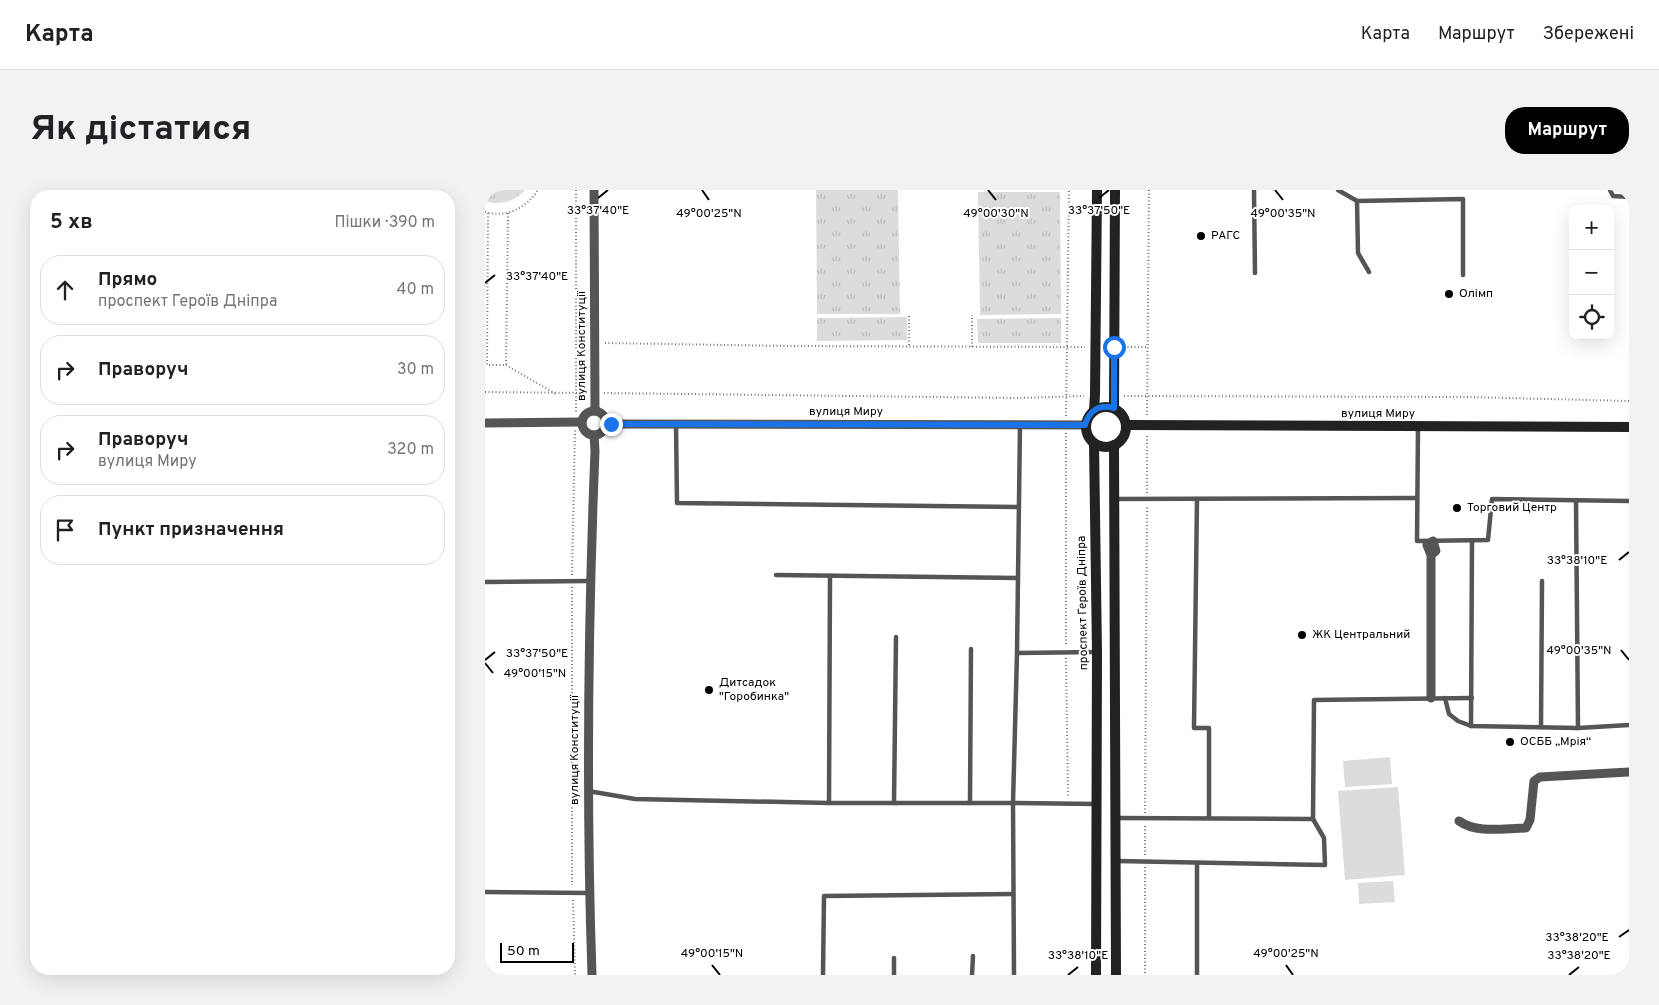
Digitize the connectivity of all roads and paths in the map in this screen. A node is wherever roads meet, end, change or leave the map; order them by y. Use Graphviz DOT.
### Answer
graph roads {
  1 [pos="538,190"];
  2 [pos="594,190"];
  3 [pos="1069,190"];
  4 [pos="1097,190"];
  5 [pos="1115,190"];
  6 [pos="1149,190"];
  7 [pos="1254,190"];
  8 [pos="1338,190"];
  9 [pos="1610,190"];
  10 [pos="1629,197"];
  11 [pos="1357,201"];
  12 [pos="485,212"];
  13 [pos="489,213"];
  14 [pos="508,213"];
  15 [pos="1369,272"];
  16 [pos="1255,273"];
  17 [pos="1463,275"];
  18 [pos="972,315"];
  19 [pos="909,316"];
  20 [pos="600,343"];
  21 [pos="909,346"];
  22 [pos="1096,346"];
  23 [pos="972,347"];
  24 [pos="1067,347"];
  25 [pos="1114,347"];
  26 [pos="1147,347"];
  27 [pos="486,365"];
  28 [pos="506,365"];
  29 [pos="485,392"];
  30 [pos="595,393"];
  31 [pos="557,394"];
  32 [pos="1095,395"];
  33 [pos="1066,396"];
  34 [pos="1113,396"];
  35 [pos="1147,396"];
  36 [pos="1629,401"];
  37 [pos="1114,408"];
  38 [pos="1094,410"];
  39 [pos="595,411"];
  40 [pos="582,422"];
  41 [pos="485,423"];
  42 [pos="606,424"];
  43 [pos="676,424"];
  44 [pos="1020,425"];
  45 [pos="1066,425"];
  46 [pos="1085,425"];
  47 [pos="1126,425"];
  48 [pos="1147,426"];
  49 [pos="1418,426"];
  50 [pos="1629,427"];
  51 [pos="594,435"];
  52 [pos="1094,443"];
  53 [pos="1114,446"];
  54 [pos="1417,498"];
  55 [pos="1113,499"];
  56 [pos="1147,499"];
  57 [pos="1197,499"];
  58 [pos="1576,500"];
  59 [pos="1629,501"];
  60 [pos="1019,507"];
  61 [pos="1472,540"];
  62 [pos="1433,541"];
  63 [pos="776,575"];
  64 [pos="830,576"];
  65 [pos="1017,578"];
  66 [pos="590,581"];
  67 [pos="1542,581"];
  68 [pos="485,582"];
  69 [pos="895,637"];
  70 [pos="971,648"];
  71 [pos="1066,652"];
  72 [pos="1097,652"];
  73 [pos="1017,653"];
  74 [pos="1431,698"];
  75 [pos="1445,698"];
  76 [pos="1472,698"];
  77 [pos="1629,725"];
  78 [pos="1471,726"];
  79 [pos="1541,727"];
  80 [pos="1578,728"];
  81 [pos="1096,763"];
  82 [pos="1115,764"];
  83 [pos="1629,772"];
  84 [pos="587,791"];
  85 [pos="1068,796"];
  86 [pos="829,803"];
  87 [pos="894,803"];
  88 [pos="970,803"];
  89 [pos="1013,803"];
  90 [pos="1096,804"];
  91 [pos="1115,818"];
  92 [pos="1145,818"];
  93 [pos="1209,818"];
  94 [pos="1313,819"];
  95 [pos="1459,821"];
  96 [pos="1115,861"];
  97 [pos="1145,862"];
  98 [pos="1197,863"];
  99 [pos="485,892"];
  100 [pos="589,893"];
  101 [pos="1013,894"];
  102 [pos="973,956"];
  103 [pos="894,958"];
  104 [pos="1096,963"];
  105 [pos="1115,963"];
  106 [pos="592,975"];
  107 [pos="823,975"];
  108 [pos="894,975"];
  109 [pos="972,975"];
  110 [pos="1014,975"];
  111 [pos="1096,975"];
  112 [pos="1115,975"];
  113 [pos="1145,975"];
  114 [pos="1197,975"];
  1 -- 14 [label="path"];
  2 -- 30 [label="street, вулиця Конституції"];
  3 -- 24 [label="path"];
  4 -- 22 [label="street"];
  5 -- 25 [label="street"];
  6 -- 26 [label="path"];
  7 -- 16 [label="lane"];
  8 -- 11 [label="lane"];
  9 -- 10 [label="lane"];
  11 -- 15 [label="lane"];
  11 -- 17 [label="lane"];
  12 -- 13 [label="path"];
  13 -- 14 [label="path"];
  13 -- 27 [label="path"];
  14 -- 28 [label="path"];
  18 -- 23 [label="path"];
  19 -- 21 [label="path"];
  20 -- 21 [label="path"];
  21 -- 23 [label="path"];
  22 -- 24 [label="path"];
  22 -- 32 [label="street"];
  23 -- 24 [label="path"];
  24 -- 33 [label="path"];
  25 -- 26 [label="path"];
  25 -- 34 [label="street"];
  26 -- 35 [label="path"];
  27 -- 28 [label="path"];
  28 -- 31 [label="path"];
  29 -- 31 [label="path"];
  30 -- 31 [label="path"];
  30 -- 33 [label="path"];
  30 -- 39 [label="street, вулиця Конституції"];
  32 -- 33 [label="path"];
  32 -- 38 [label="street"];
  33 -- 45 [label="path"];
  34 -- 35 [label="path"];
  34 -- 37 [label="street"];
  35 -- 36 [label="path"];
  35 -- 48 [label="path"];
  37 -- 38 [label="street"];
  37 -- 47 [label="street"];
  38 -- 46 [label="street"];
  39 -- 40 [label="street"];
  39 -- 42 [label="street"];
  40 -- 41 [label="street"];
  40 -- 51 [label="street"];
  42 -- 43 [label="street, вулиця Миру"];
  42 -- 51 [label="street"];
  43 -- 44 [label="street, вулиця Миру"];
  43 -- 60 [label="lane"];
  44 -- 45 [label="street, вулиця Миру"];
  44 -- 60 [label="lane"];
  45 -- 46 [label="street, вулиця Миру"];
  45 -- 71 [label="path"];
  46 -- 52 [label="street"];
  47 -- 48 [label="street, вулиця Миру"];
  47 -- 53 [label="street"];
  48 -- 49 [label="street, вулиця Миру"];
  48 -- 56 [label="path"];
  49 -- 50 [label="street, вулиця Миру"];
  49 -- 54 [label="lane"];
  51 -- 66 [label="street, вулиця Конституції"];
  52 -- 53 [label="street"];
  52 -- 72 [label="street, проспект Героїв Дніпра"];
  53 -- 55 [label="street"];
  54 -- 57 [label="lane"];
  54 -- 62 [label="lane"];
  55 -- 56 [label="lane"];
  55 -- 82 [label="street"];
  56 -- 57 [label="lane"];
  56 -- 92 [label="path"];
  57 -- 93 [label="lane"];
  58 -- 59 [label="lane"];
  58 -- 61 [label="lane"];
  58 -- 80 [label="lane"];
  60 -- 65 [label="lane"];
  61 -- 62 [label="lane"];
  61 -- 76 [label="lane"];
  62 -- 74 [label="street"];
  63 -- 64 [label="lane"];
  64 -- 65 [label="lane"];
  64 -- 86 [label="lane"];
  65 -- 73 [label="lane"];
  66 -- 68 [label="lane"];
  66 -- 84 [label="street, вулиця Конституції"];
  67 -- 79 [label="lane"];
  69 -- 87 [label="lane"];
  70 -- 88 [label="lane"];
  71 -- 72 [label="lane"];
  71 -- 73 [label="lane"];
  71 -- 85 [label="path"];
  72 -- 81 [label="street, проспект Героїв Дніпра"];
  73 -- 89 [label="lane"];
  74 -- 75 [label="lane"];
  74 -- 94 [label="lane"];
  75 -- 76 [label="lane"];
  75 -- 78 [label="lane"];
  76 -- 78 [label="lane"];
  77 -- 80 [label="lane"];
  78 -- 79 [label="lane"];
  79 -- 80 [label="lane"];
  81 -- 82 [label="street"];
  81 -- 90 [label="street, проспект Героїв Дніпра"];
  82 -- 91 [label="street"];
  83 -- 95 [label="street"];
  84 -- 86 [label="lane"];
  84 -- 100 [label="street, вулиця Конституції"];
  86 -- 87 [label="lane"];
  87 -- 88 [label="lane"];
  88 -- 89 [label="lane"];
  89 -- 90 [label="lane"];
  89 -- 101 [label="lane"];
  90 -- 104 [label="street, проспект Героїв Дніпра"];
  91 -- 92 [label="lane"];
  91 -- 96 [label="street"];
  92 -- 93 [label="lane"];
  92 -- 97 [label="path"];
  93 -- 94 [label="lane"];
  94 -- 98 [label="lane"];
  96 -- 97 [label="lane"];
  96 -- 105 [label="street"];
  97 -- 98 [label="lane"];
  97 -- 113 [label="path"];
  98 -- 114 [label="lane"];
  99 -- 100 [label="lane"];
  100 -- 106 [label="street, вулиця Конституції"];
  101 -- 107 [label="lane"];
  101 -- 110 [label="lane"];
  102 -- 109 [label="lane"];
  103 -- 108 [label="lane"];
  104 -- 105 [label="street"];
  104 -- 111 [label="street, проспект Героїв Дніпра"];
  105 -- 112 [label="street"];
}
